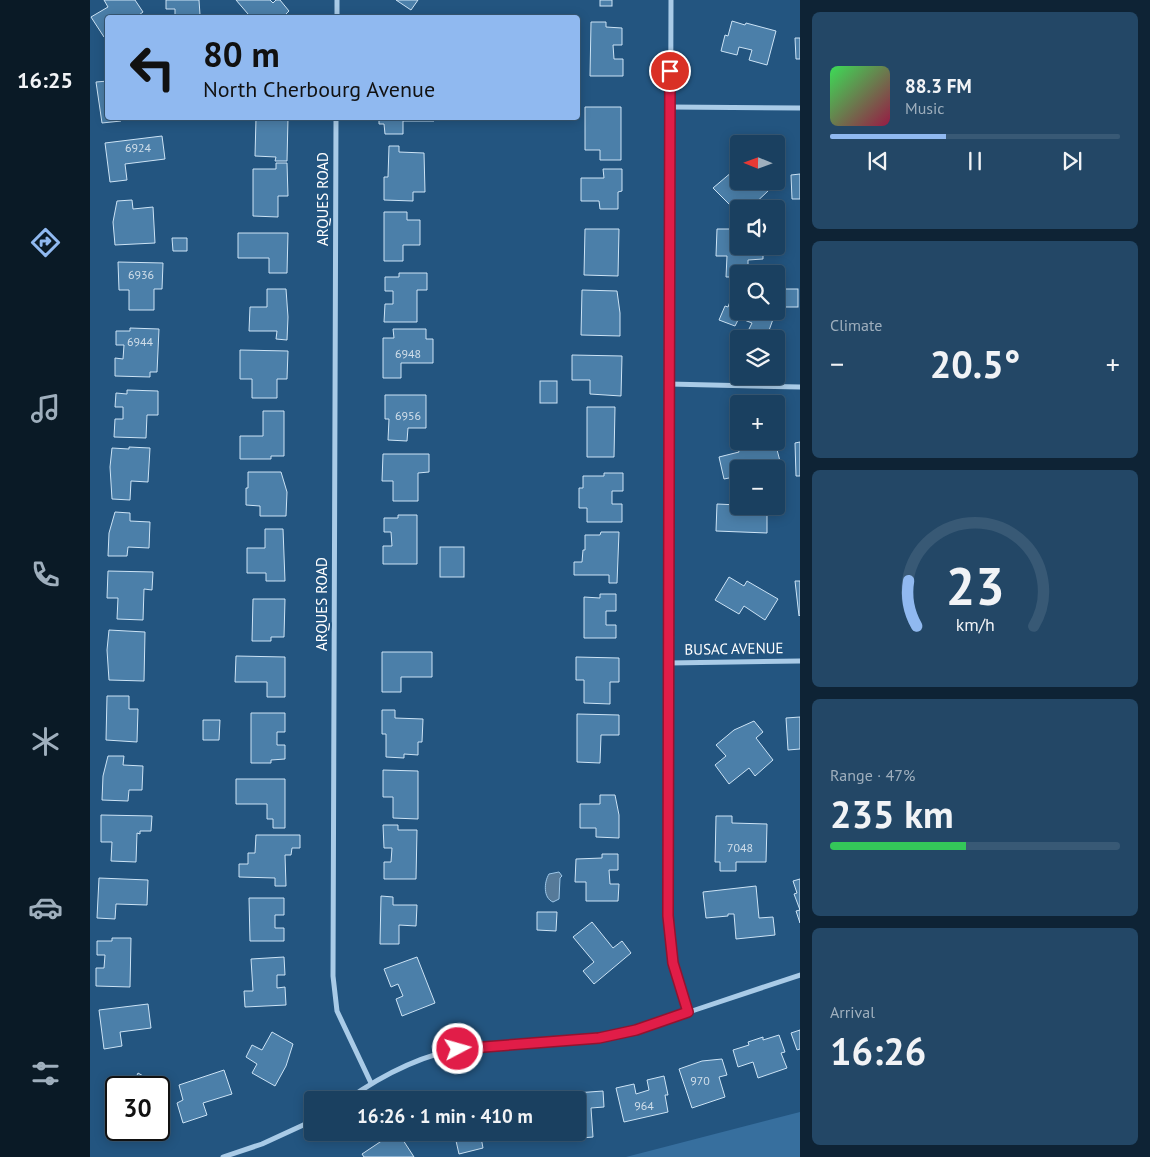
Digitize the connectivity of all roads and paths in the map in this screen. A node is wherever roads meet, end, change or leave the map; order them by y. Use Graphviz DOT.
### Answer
graph roads {
  1 [pos="337,0"];
  2 [pos="670,0"];
  3 [pos="337,15"];
  4 [pos="670,107"];
  5 [pos="800,108"];
  6 [pos="336,120"];
  7 [pos="669,384"];
  8 [pos="800,387"];
  9 [pos="800,661"];
  10 [pos="669,663"];
  11 [pos="800,975"];
  12 [pos="688,1012"];
  13 [pos="370,1083"];
  14 [pos="359,1091"];
  15 [pos="304,1125"];
  16 [pos="223,1157"];
  1 -- 3 [label="street"];
  2 -- 4 [label="street"];
  4 -- 5 [label="street"];
  4 -- 7 [label="street"];
  6 -- 13 [label="street, ARQUES ROAD"];
  7 -- 8 [label="street"];
  7 -- 10 [label="street"];
  9 -- 10 [label="street, BUSAC AVENUE"];
  10 -- 12 [label="street"];
  11 -- 12 [label="street"];
  12 -- 13 [label="street"];
  13 -- 14 [label="street"];
  15 -- 16 [label="street"];
}
